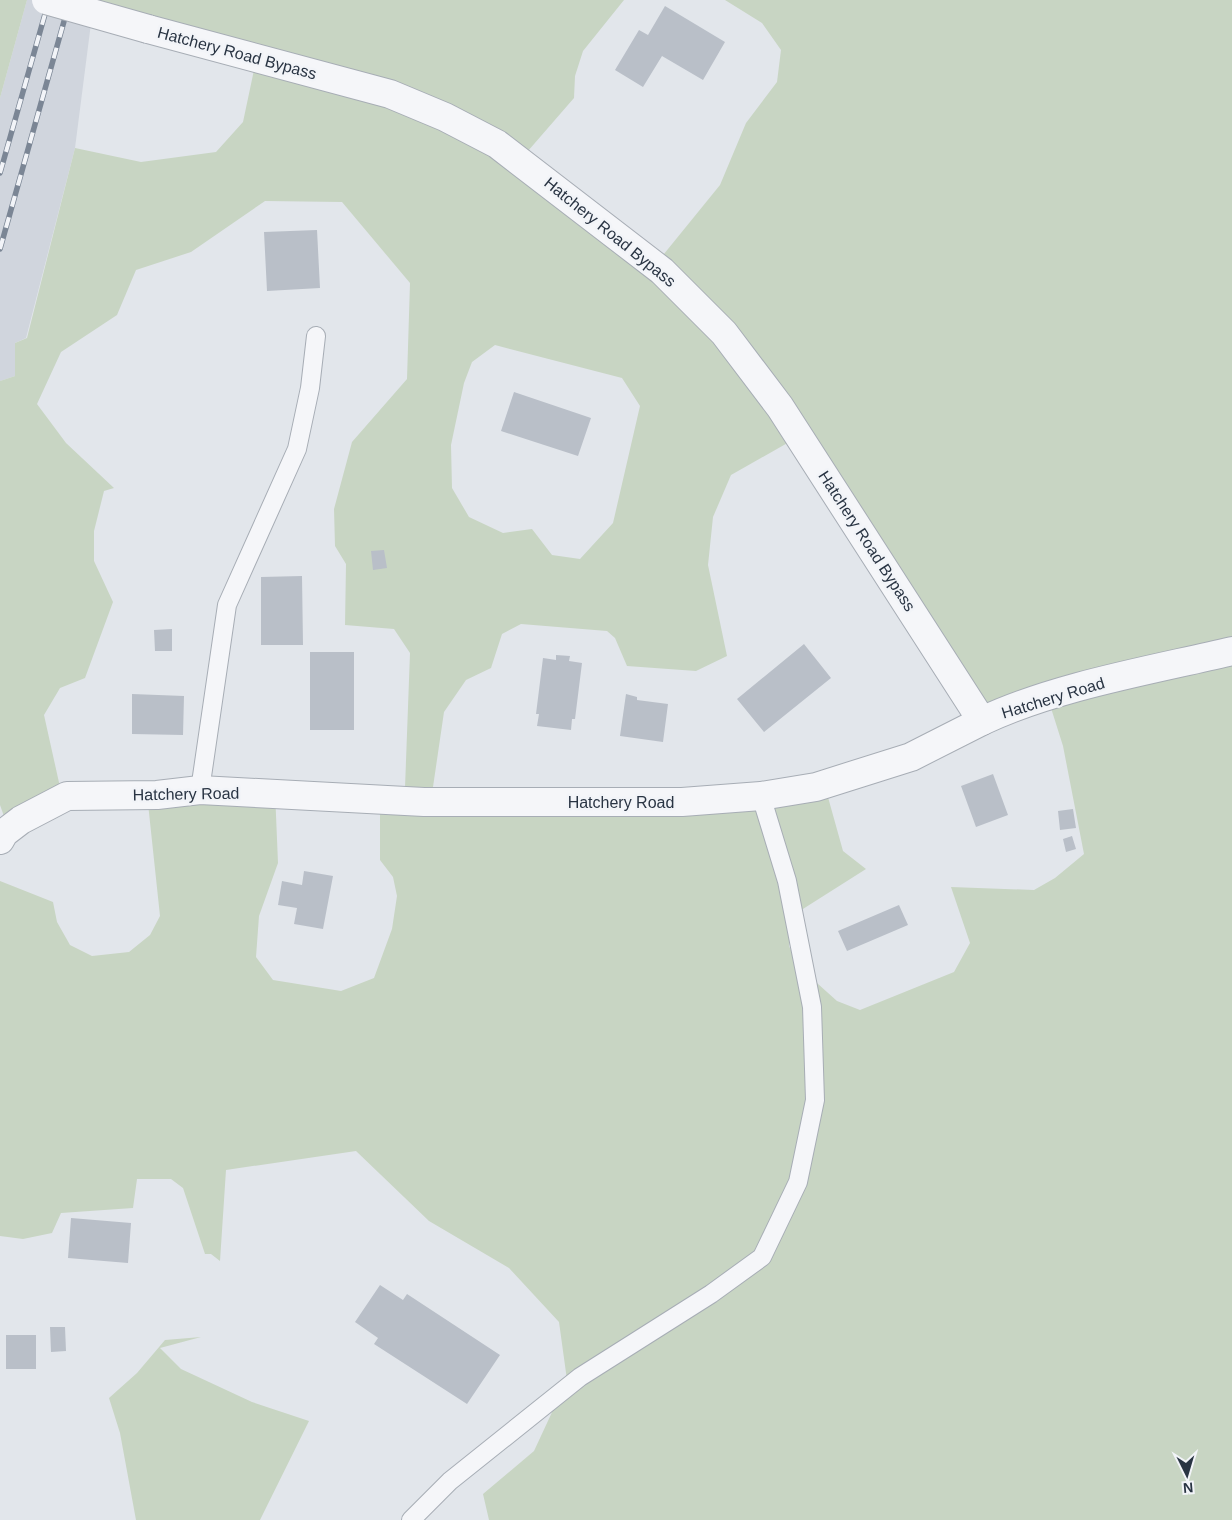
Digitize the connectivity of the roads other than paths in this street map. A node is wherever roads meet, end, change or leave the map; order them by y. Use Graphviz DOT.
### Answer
graph roads {
  1 [pos="46,0"];
  2 [pos="316,336"];
  3 [pos="1232,651"];
  4 [pos="982,721"];
  5 [pos="200,790"];
  6 [pos="761,796"];
  7 [pos="0,840"];
  8 [pos="411,1520"];
  1 -- 4 [label="street, Hatchery Road Bypass, bridge"];
  2 -- 5 [label="lane"];
  3 -- 4 [label="street, Hatchery Road"];
  4 -- 6 [label="street, Hatchery Road"];
  5 -- 6 [label="street, Hatchery Road"];
  5 -- 7 [label="street, Hatchery Road"];
  6 -- 8 [label="lane"];
}
